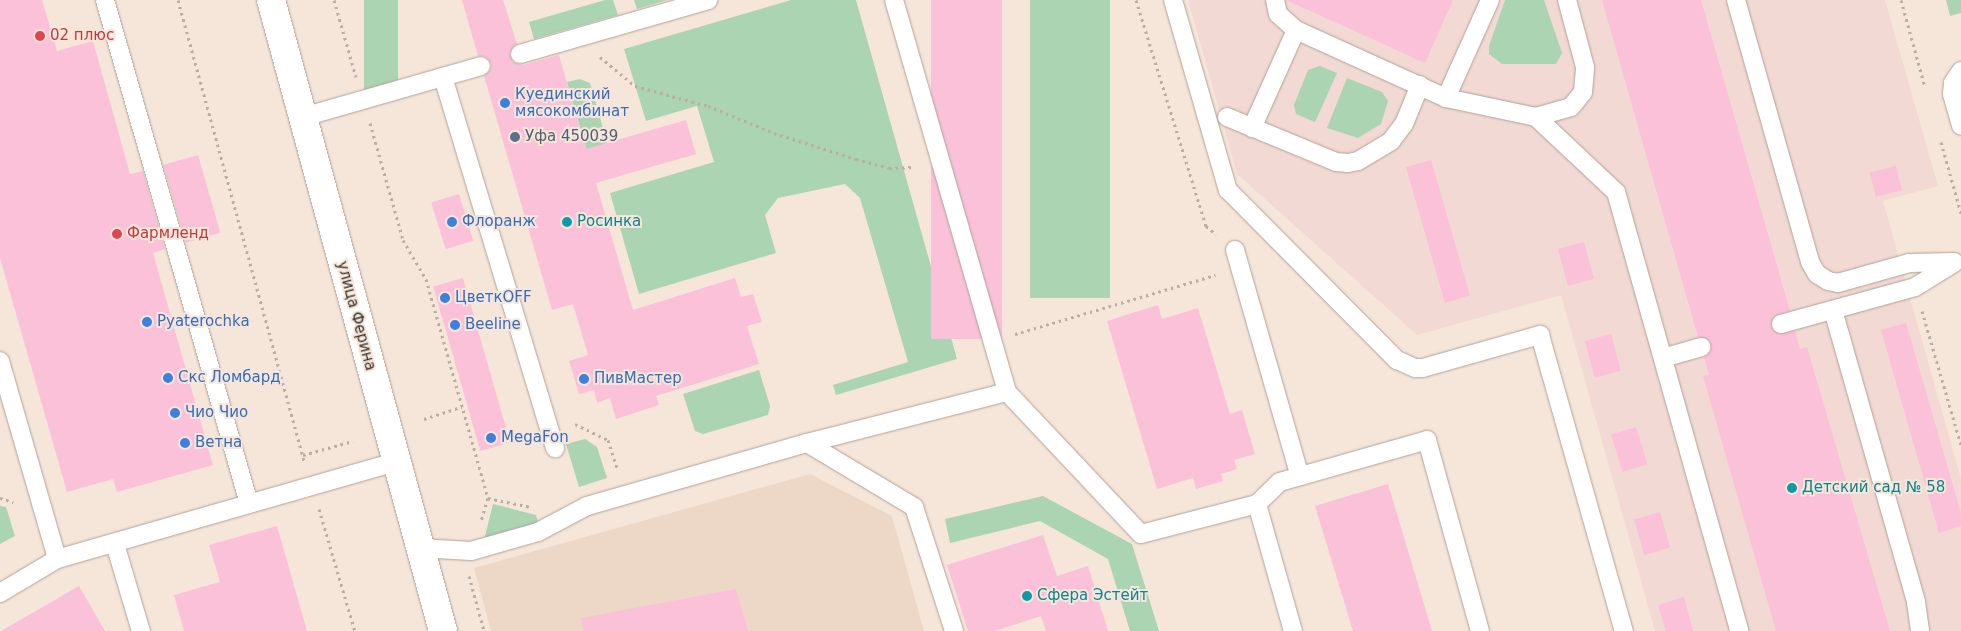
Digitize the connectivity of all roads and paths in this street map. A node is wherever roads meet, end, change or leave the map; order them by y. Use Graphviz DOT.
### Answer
graph roads {
  1 [pos="105,0"];
  2 [pos="178,0"];
  3 [pos="271,0"];
  4 [pos="334,0"];
  5 [pos="708,0"];
  6 [pos="894,0"];
  7 [pos="1136,0"];
  8 [pos="1173,0"];
  9 [pos="1275,0"];
  10 [pos="1490,0"];
  11 [pos="1567,0"];
  12 [pos="1736,0"];
  13 [pos="1296,30"];
  14 [pos="520,54"];
  15 [pos="599,56"];
  16 [pos="481,66"];
  17 [pos="1961,71"];
  18 [pos="443,77"];
  19 [pos="1420,86"];
  20 [pos="1446,98"];
  21 [pos="363,100"];
  22 [pos="1227,117"];
  23 [pos="1536,117"];
  24 [pos="303,118"];
  25 [pos="1961,126"];
  26 [pos="1252,128"];
  27 [pos="942,163"];
  28 [pos="1235,250"];
  29 [pos="1958,262"];
  30 [pos="1240,268"];
  31 [pos="1915,286"];
  32 [pos="1833,310"];
  33 [pos="1781,324"];
  34 [pos="993,340"];
  35 [pos="1700,347"];
  36 [pos="1663,358"];
  37 [pos="0,361"];
  38 [pos="1007,392"];
  39 [pos="462,407"];
  40 [pos="424,419"];
  41 [pos="353,441"];
  42 [pos="807,443"];
  43 [pos="1961,445"];
  44 [pos="555,448"];
  45 [pos="303,455"];
  46 [pos="395,462"];
  47 [pos="1300,476"];
  48 [pos="312,487"];
  49 [pos="249,504"];
  50 [pos="1257,504"];
  51 [pos="115,544"];
  52 [pos="420,548"];
  53 [pos="471,552"];
  54 [pos="57,559"];
  55 [pos="0,593"];
  56 [pos="141,631"];
  57 [pos="355,631"];
  58 [pos="443,631"];
  59 [pos="484,631"];
  60 [pos="954,631"];
  61 [pos="1293,631"];
  62 [pos="1480,631"];
  63 [pos="1624,631"];
  64 [pos="1739,631"];
  65 [pos="1920,631"];
  1 -- 49 [label="lane"];
  2 -- 45 [label="path"];
  3 -- 24 [label="main road, улица Ферина"];
  4 -- 21 [label="path"];
  5 -- 14 [label="lane"];
  6 -- 27 [label="lane"];
  7 -- 28 [label="path"];
  8 -- 63 [label="lane"];
  9 -- 13 [label="lane"];
  10 -- 20 [label="lane"];
  11 -- 23 [label="lane"];
  12 -- 29 [label="lane"];
  13 -- 19 [label="lane"];
  13 -- 26 [label="lane"];
  15 -- 27 [label="path"];
  16 -- 18 [label="lane"];
  17 -- 25 [label="lane"];
  18 -- 21 [label="lane"];
  18 -- 44 [label="lane"];
  19 -- 20 [label="lane"];
  19 -- 26 [label="lane"];
  20 -- 23 [label="lane"];
  21 -- 24 [label="lane"];
  21 -- 39 [label="path"];
  22 -- 26 [label="lane"];
  23 -- 36 [label="lane"];
  24 -- 46 [label="main road, улица Ферина"];
  27 -- 34 [label="lane"];
  28 -- 30 [label="lane"];
  29 -- 31 [label="lane"];
  30 -- 34 [label="path"];
  30 -- 47 [label="lane"];
  31 -- 32 [label="lane"];
  31 -- 43 [label="path"];
  32 -- 33 [label="lane"];
  32 -- 65 [label="lane"];
  34 -- 38 [label="lane"];
  35 -- 36 [label="lane"];
  36 -- 64 [label="lane"];
  37 -- 54 [label="lane"];
  38 -- 42 [label="lane"];
  38 -- 50 [label="lane"];
  39 -- 40 [label="path"];
  39 -- 53 [label="path"];
  41 -- 45 [label="path"];
  42 -- 53 [label="lane"];
  42 -- 60 [label="lane"];
  45 -- 48 [label="path"];
  46 -- 48 [label="lane"];
  46 -- 52 [label="main road, улица Ферина"];
  47 -- 50 [label="lane"];
  47 -- 62 [label="lane"];
  48 -- 49 [label="lane"];
  48 -- 57 [label="path"];
  49 -- 51 [label="lane"];
  50 -- 61 [label="lane"];
  51 -- 54 [label="lane"];
  51 -- 56 [label="lane"];
  52 -- 53 [label="lane"];
  52 -- 58 [label="main road, улица Ферина"];
  53 -- 59 [label="path"];
  54 -- 55 [label="lane"];
}
